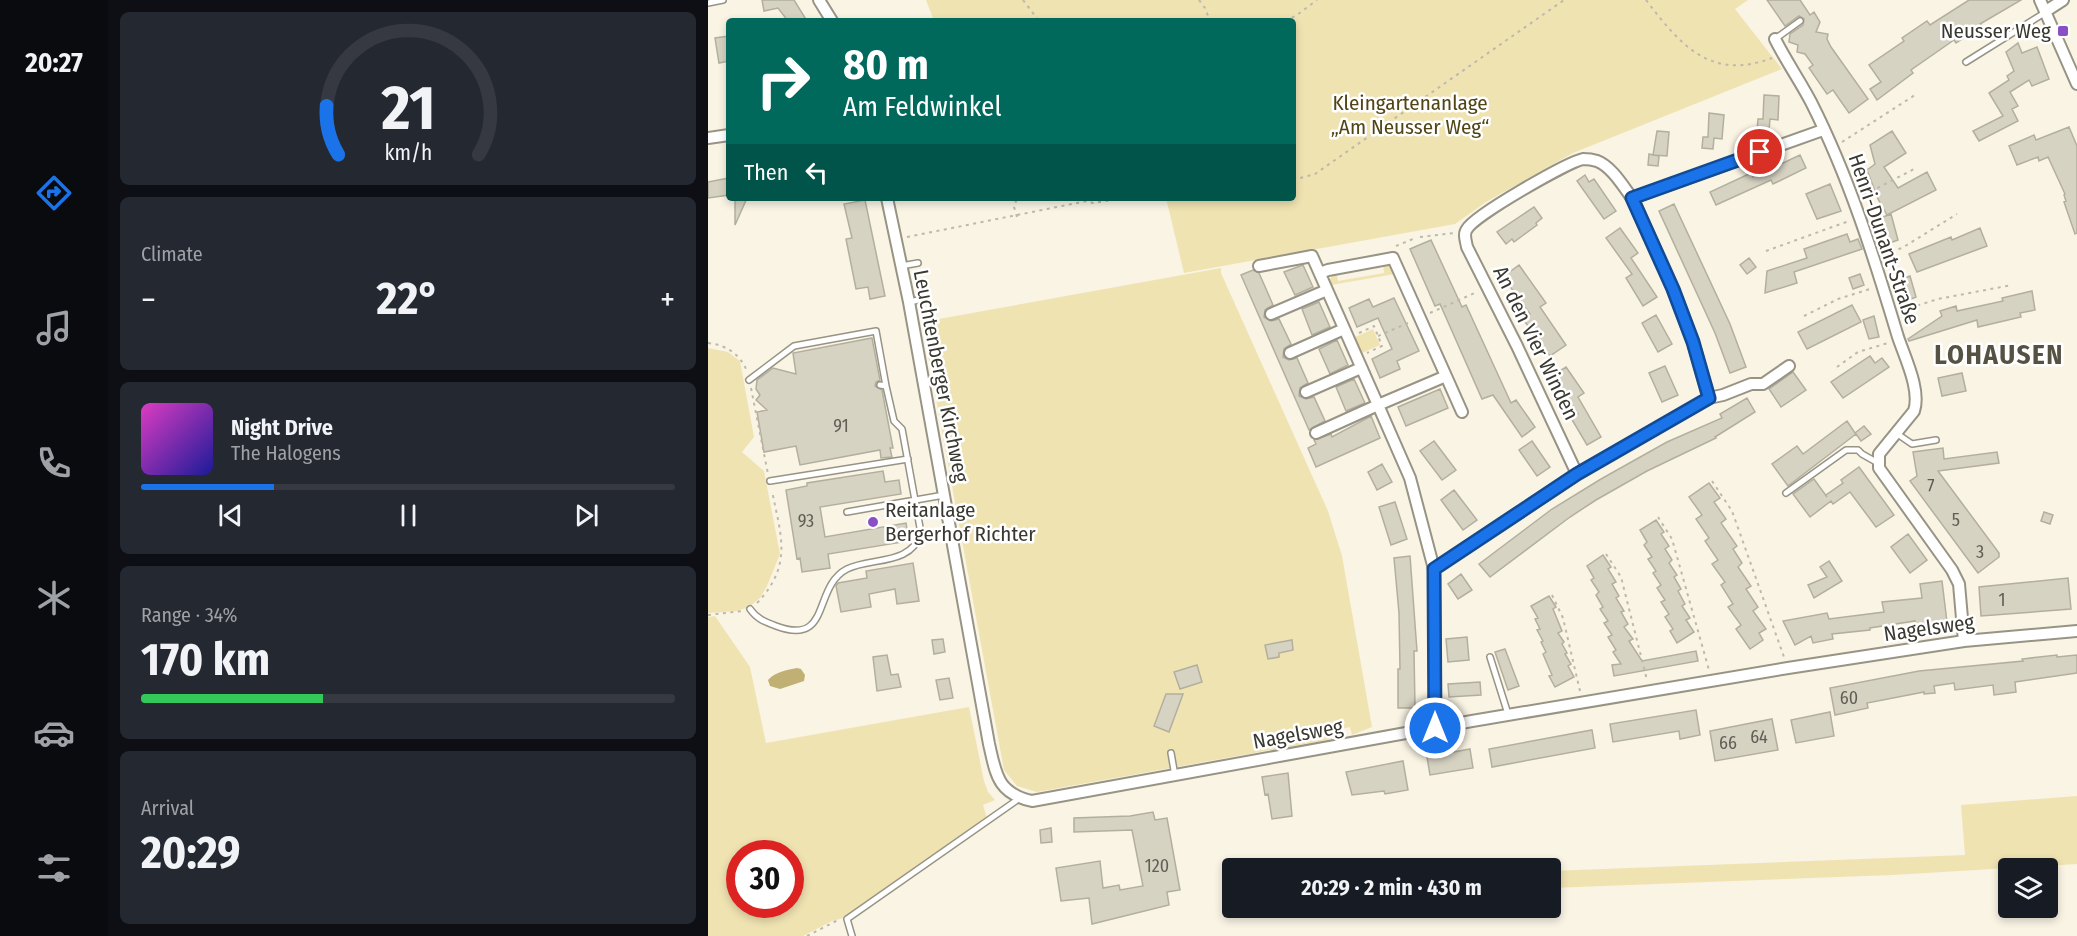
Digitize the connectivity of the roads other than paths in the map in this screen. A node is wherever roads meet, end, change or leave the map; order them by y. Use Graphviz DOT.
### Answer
graph roads {
  1 [pos="723,0"];
  2 [pos="819,0"];
  3 [pos="2040,0"];
  4 [pos="2063,0"];
  5 [pos="708,3"];
  6 [pos="2046,11"];
  7 [pos="830,18"];
  8 [pos="1800,21"];
  9 [pos="1774,39"];
  10 [pos="1966,62"];
  11 [pos="2077,84"];
  12 [pos="1823,130"];
  13 [pos="726,135"];
  14 [pos="708,138"];
  15 [pos="1632,198"];
  16 [pos="888,201"];
  17 [pos="918,263"];
  18 [pos="1259,266"];
  19 [pos="901,267"];
  20 [pos="1320,273"];
  21 [pos="1327,290"];
  22 [pos="926,298"];
  23 [pos="909,302"];
  24 [pos="1271,314"];
  25 [pos="1346,334"];
  26 [pos="1290,354"];
  27 [pos="1359,362"];
  28 [pos="1789,366"];
  29 [pos="1446,376"];
  30 [pos="749,380"];
  31 [pos="1306,392"];
  32 [pos="1709,398"];
  33 [pos="1378,405"];
  34 [pos="1462,412"];
  35 [pos="1316,433"];
  36 [pos="1896,433"];
  37 [pos="1936,440"];
  38 [pos="908,459"];
  39 [pos="1878,463"];
  40 [pos="1577,474"];
  41 [pos="770,481"];
  42 [pos="1786,493"];
  43 [pos="944,495"];
  44 [pos="916,500"];
  45 [pos="847,512"];
  46 [pos="1434,569"];
  47 [pos="750,609"];
  48 [pos="2077,631"];
  49 [pos="1964,641"];
  50 [pos="1490,657"];
  51 [pos="1508,716"];
  52 [pos="1435,728"];
  53 [pos="1171,753"];
  54 [pos="1175,776"];
  55 [pos="1020,798"];
  56 [pos="852,936"];
  1 -- 5 [label="lane"];
  2 -- 7 [label="street"];
  3 -- 6 [label="street"];
  4 -- 6 [label="street"];
  6 -- 10 [label="lane"];
  6 -- 11 [label="street"];
  8 -- 9 [label="lane"];
  9 -- 12 [label="street, Henri-Dunant-Straße"];
  12 -- 15 [label="street"];
  12 -- 36 [label="street, Henri-Dunant-Straße"];
  13 -- 14 [label="street"];
  15 -- 32 [label="street"];
  15 -- 40 [label="street, An den Vier Winden"];
  16 -- 19 [label="street, Leuchtenberger Kirchweg"];
  17 -- 19 [label="lane"];
  18 -- 20 [label="street"];
  19 -- 23 [label="street, Leuchtenberger Kirchweg"];
  20 -- 21 [label="street"];
  20 -- 29 [label="street"];
  21 -- 24 [label="street"];
  21 -- 25 [label="street"];
  22 -- 23 [label="lane"];
  23 -- 43 [label="street, Leuchtenberger Kirchweg"];
  25 -- 26 [label="street"];
  25 -- 27 [label="street"];
  27 -- 31 [label="street"];
  27 -- 33 [label="street"];
  28 -- 32 [label="street"];
  29 -- 33 [label="street"];
  29 -- 34 [label="street"];
  30 -- 38 [label="lane"];
  32 -- 40 [label="street"];
  33 -- 35 [label="street"];
  33 -- 46 [label="street"];
  36 -- 37 [label="lane"];
  36 -- 39 [label="street, Henri-Dunant-Straße"];
  38 -- 41 [label="lane"];
  38 -- 44 [label="lane"];
  39 -- 42 [label="lane"];
  39 -- 49 [label="street"];
  40 -- 46 [label="street"];
  43 -- 44 [label="lane"];
  43 -- 55 [label="street, Leuchtenberger Kirchweg"];
  44 -- 45 [label="lane"];
  44 -- 47 [label="lane"];
  46 -- 52 [label="street"];
  48 -- 49 [label="street, Nagelsweg"];
  49 -- 51 [label="street, Nagelsweg"];
  50 -- 51 [label="lane"];
  51 -- 52 [label="street, Nagelsweg"];
  52 -- 54 [label="street, Nagelsweg"];
  53 -- 54 [label="lane"];
  54 -- 55 [label="street, Nagelsweg"];
  55 -- 56 [label="lane"];
}
